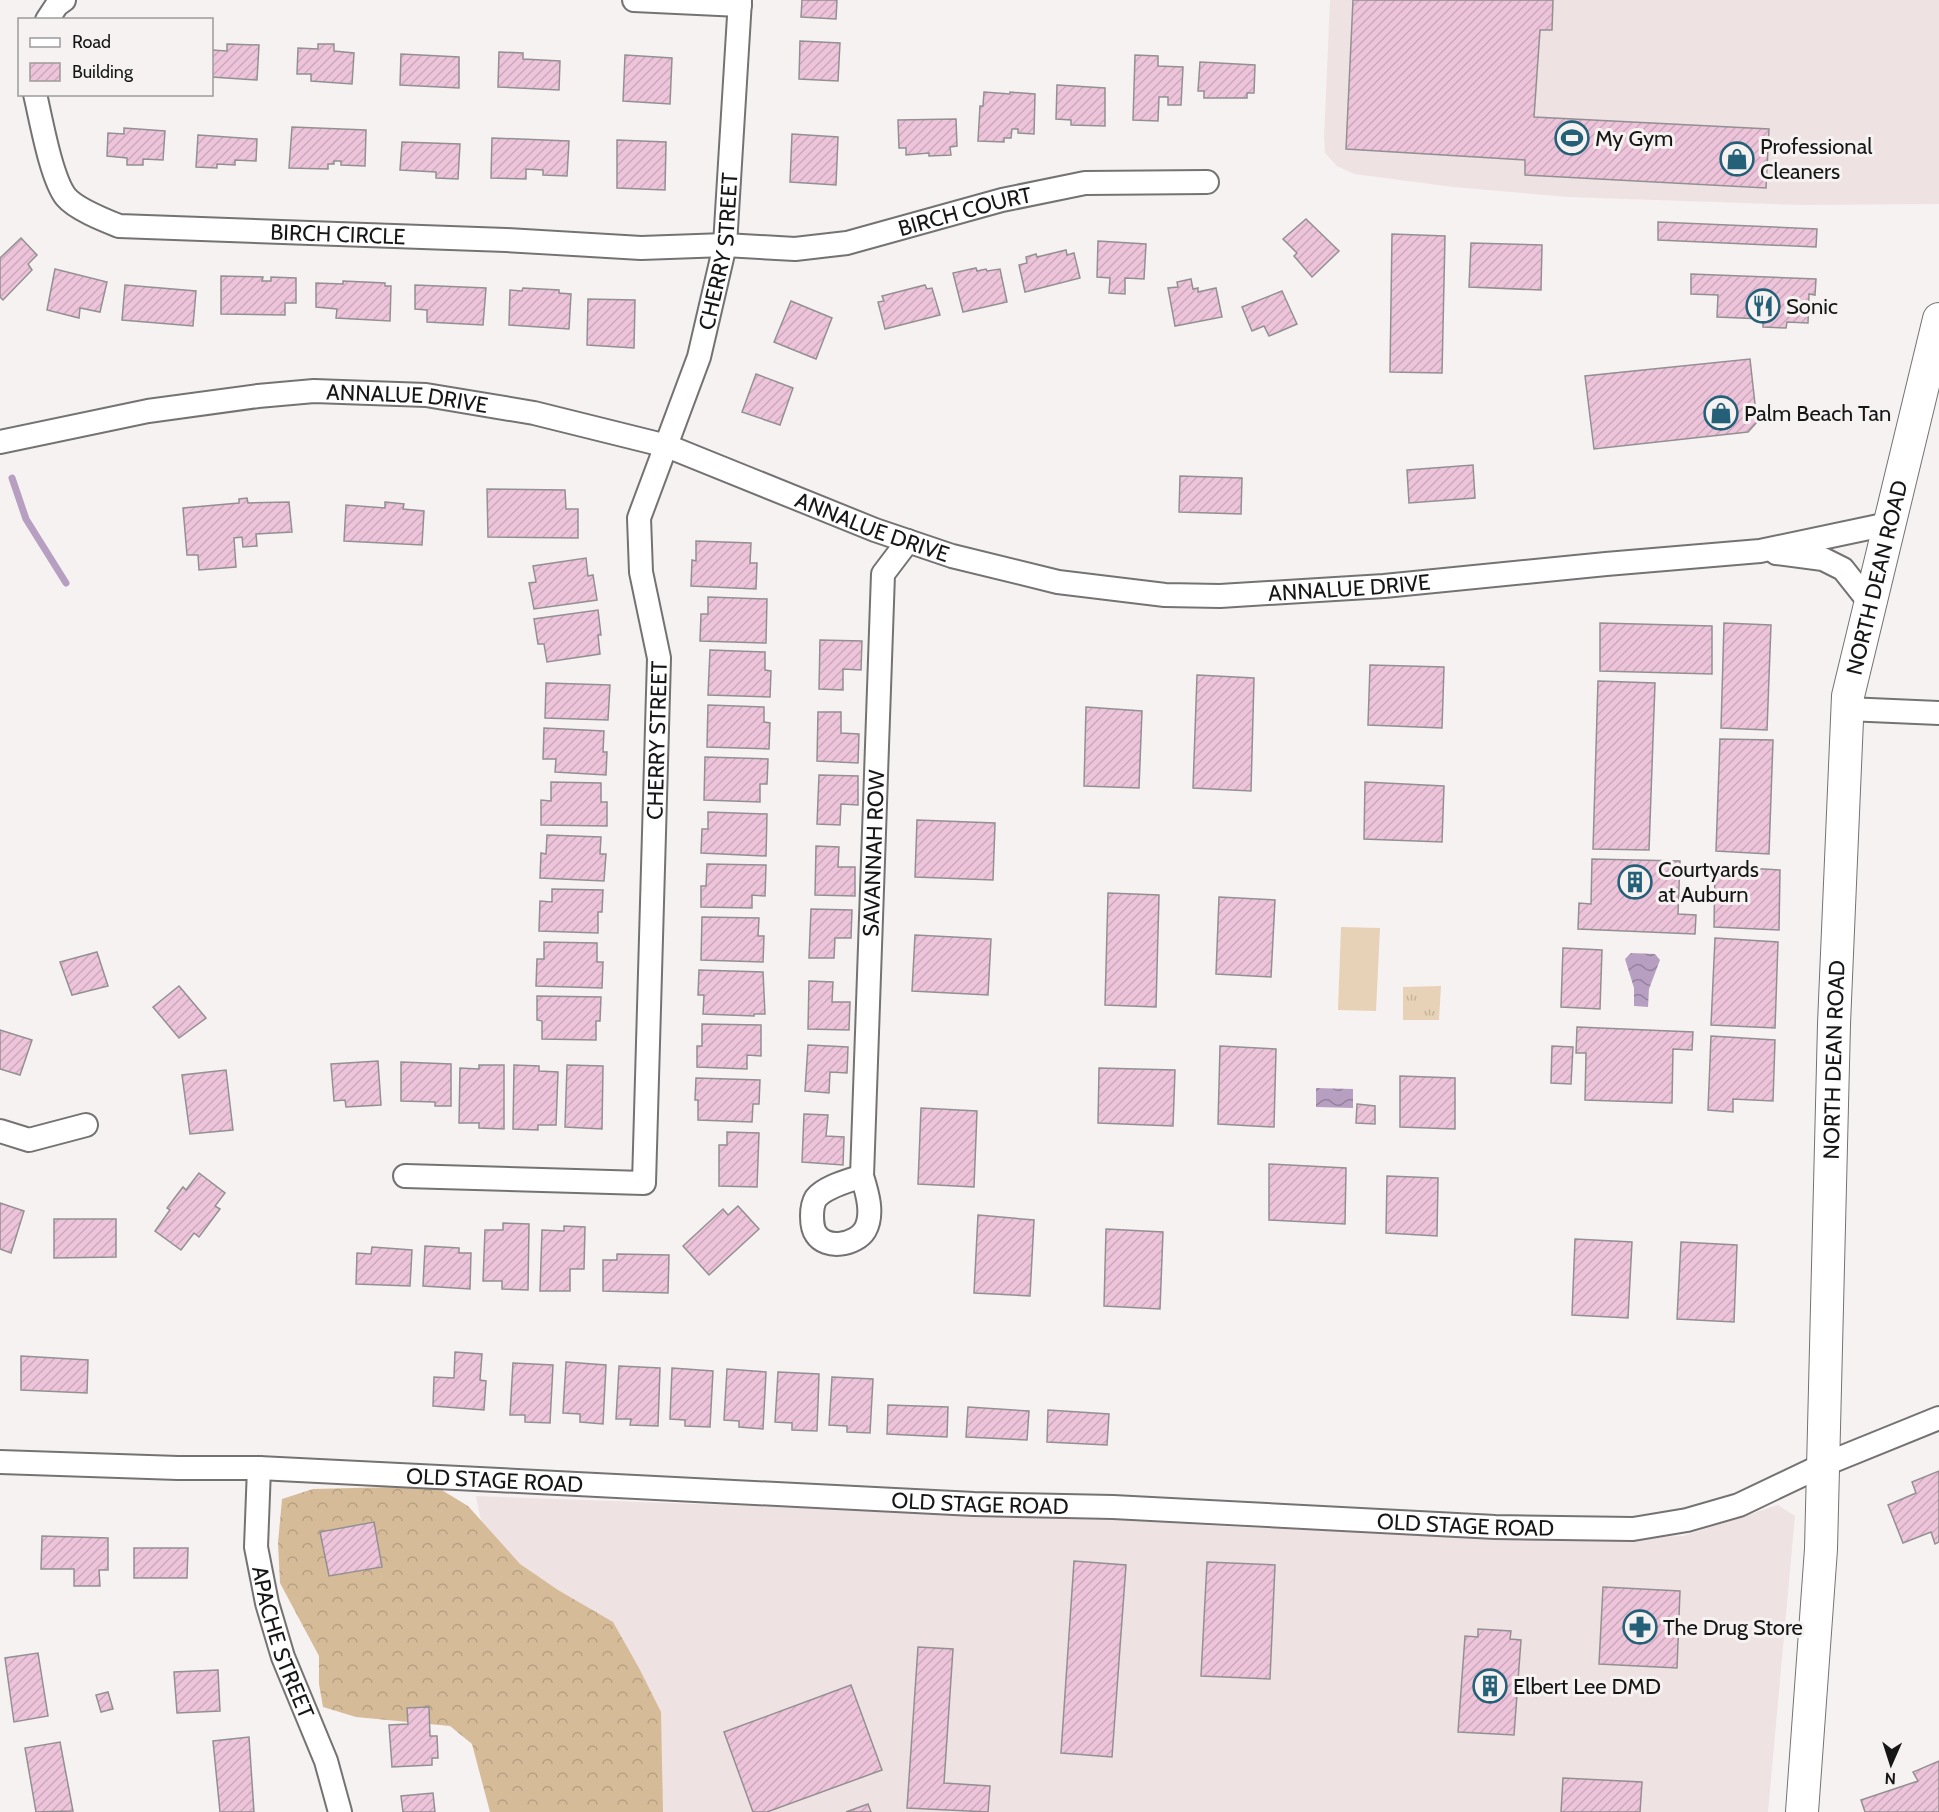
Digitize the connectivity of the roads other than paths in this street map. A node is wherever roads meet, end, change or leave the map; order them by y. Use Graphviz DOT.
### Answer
graph roads {
  1 [pos="64,0"];
  2 [pos="634,0"];
  3 [pos="740,3"];
  4 [pos="48,18"];
  5 [pos="35,96"];
  6 [pos="1207,182"];
  7 [pos="725,245"];
  8 [pos="1939,319"];
  9 [pos="0,442"];
  10 [pos="667,446"];
  11 [pos="1888,524"];
  12 [pos="908,541"];
  13 [pos="1760,551"];
  14 [pos="1870,603"];
  15 [pos="1847,709"];
  16 [pos="1939,713"];
  17 [pos="86,1125"];
  18 [pos="0,1131"];
  19 [pos="405,1176"];
  20 [pos="862,1176"];
  21 [pos="1939,1418"];
  22 [pos="0,1462"];
  23 [pos="1822,1465"];
  24 [pos="259,1468"];
  25 [pos="340,1812"];
  26 [pos="1803,1812"];
  1 -- 4 [label="street"];
  2 -- 3 [label="street"];
  3 -- 7 [label="street, CHERRY STREET"];
  5 -- 7 [label="street, BIRCH CIRCLE"];
  6 -- 7 [label="street, BIRCH COURT"];
  7 -- 10 [label="street, CHERRY STREET"];
  8 -- 11 [label="street, NORTH DEAN ROAD"];
  9 -- 10 [label="street, ANNALUE DRIVE"];
  10 -- 12 [label="street, ANNALUE DRIVE"];
  10 -- 19 [label="street, CHERRY STREET"];
  11 -- 13 [label="street, ANNALUE DRIVE"];
  11 -- 14 [label="street, NORTH DEAN ROAD"];
  12 -- 13 [label="street, ANNALUE DRIVE"];
  12 -- 20 [label="street, SAVANNAH ROW"];
  13 -- 14 [label="street, ANNALUE DRIVE"];
  14 -- 15 [label="street, NORTH DEAN ROAD"];
  15 -- 16 [label="street"];
  15 -- 23 [label="street, NORTH DEAN ROAD"];
  17 -- 18 [label="street"];
  21 -- 23 [label="street, OLD STAGE ROAD"];
  22 -- 24 [label="street, OLD STAGE ROAD"];
  23 -- 24 [label="street, OLD STAGE ROAD"];
  23 -- 26 [label="street, NORTH DEAN ROAD"];
  24 -- 25 [label="street, APACHE STREET"];
}
